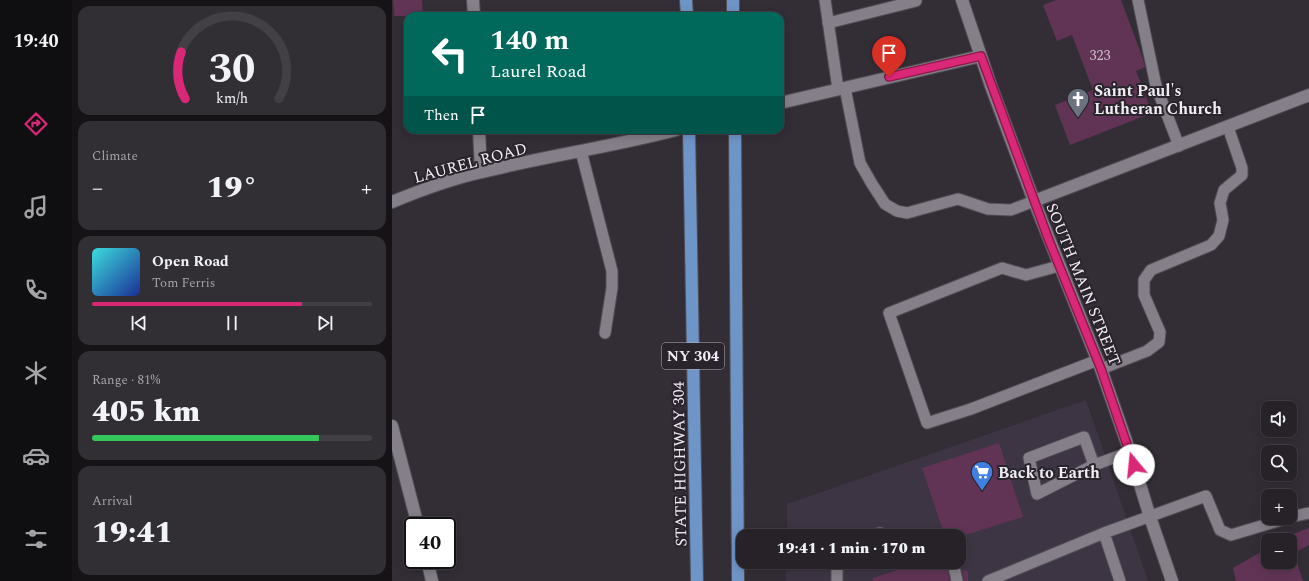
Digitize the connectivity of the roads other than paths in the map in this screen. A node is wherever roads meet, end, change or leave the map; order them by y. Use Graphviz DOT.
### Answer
graph roads {
  1 [pos="473,0"];
  2 [pos="686,0"];
  3 [pos="733,0"];
  4 [pos="825,0"];
  5 [pos="962,0"];
  6 [pos="1138,0"];
  7 [pos="916,1"];
  8 [pos="474,12"];
  9 [pos="687,12"];
  10 [pos="733,12"];
  11 [pos="828,24"];
  12 [pos="981,56"];
  13 [pos="842,89"];
  14 [pos="1309,94"];
  15 [pos="784,102"];
  16 [pos="1228,127"];
  17 [pos="479,134"];
  18 [pos="659,134"];
  19 [pos="689,134"];
  20 [pos="735,134"];
  21 [pos="1179,146"];
  22 [pos="582,151"];
  23 [pos="480,172"];
  24 [pos="1034,201"];
  25 [pos="392,202"];
  26 [pos="1059,266"];
  27 [pos="605,333"];
  28 [pos="1099,364"];
  29 [pos="392,426"];
  30 [pos="1130,452"];
  31 [pos="1094,465"];
  32 [pos="1309,513"];
  33 [pos="1297,516"];
  34 [pos="416,517"];
  35 [pos="1150,517"];
  36 [pos="1265,525"];
  37 [pos="1104,533"];
  38 [pos="429,569"];
  39 [pos="837,569"];
  40 [pos="955,569"];
  41 [pos="432,581"];
  42 [pos="697,581"];
  43 [pos="738,581"];
  44 [pos="838,581"];
  45 [pos="958,581"];
  46 [pos="988,581"];
  47 [pos="1120,581"];
  48 [pos="1172,581"];
  1 -- 8 [label="street"];
  2 -- 9 [label="main road"];
  3 -- 10 [label="main road"];
  4 -- 11 [label="lane"];
  5 -- 12 [label="street, SOUTH MAIN STREET"];
  6 -- 21 [label="lane"];
  7 -- 11 [label="lane"];
  11 -- 13 [label="lane"];
  12 -- 13 [label="street"];
  12 -- 24 [label="street, SOUTH MAIN STREET"];
  13 -- 15 [label="street"];
  13 -- 24 [label="lane"];
  14 -- 16 [label="street"];
  16 -- 21 [label="street"];
  16 -- 28 [label="lane"];
  17 -- 23 [label="street"];
  18 -- 22 [label="street, LAUREL ROAD"];
  19 -- 42 [label="main road, STATE HIGHWAY 304 / NY 304"];
  20 -- 43 [label="main road, NY 304"];
  21 -- 24 [label="street"];
  22 -- 23 [label="street, LAUREL ROAD"];
  22 -- 27 [label="lane"];
  23 -- 25 [label="street, LAUREL ROAD"];
  24 -- 26 [label="street, SOUTH MAIN STREET"];
  26 -- 28 [label="street, SOUTH MAIN STREET"];
  26 -- 28 [label="lane"];
  28 -- 30 [label="street, SOUTH MAIN STREET"];
  29 -- 34 [label="street"];
  30 -- 31 [label="lane"];
  30 -- 35 [label="street, SOUTH MAIN STREET"];
  31 -- 31 [label="lane"];
  32 -- 33 [label="lane"];
  35 -- 36 [label="lane"];
  35 -- 37 [label="lane"];
  35 -- 48 [label="street, SOUTH MAIN STREET"];
  37 -- 46 [label="lane"];
  37 -- 47 [label="lane"];
  38 -- 41 [label="street"];
  39 -- 44 [label="lane"];
  40 -- 45 [label="lane"];
}
